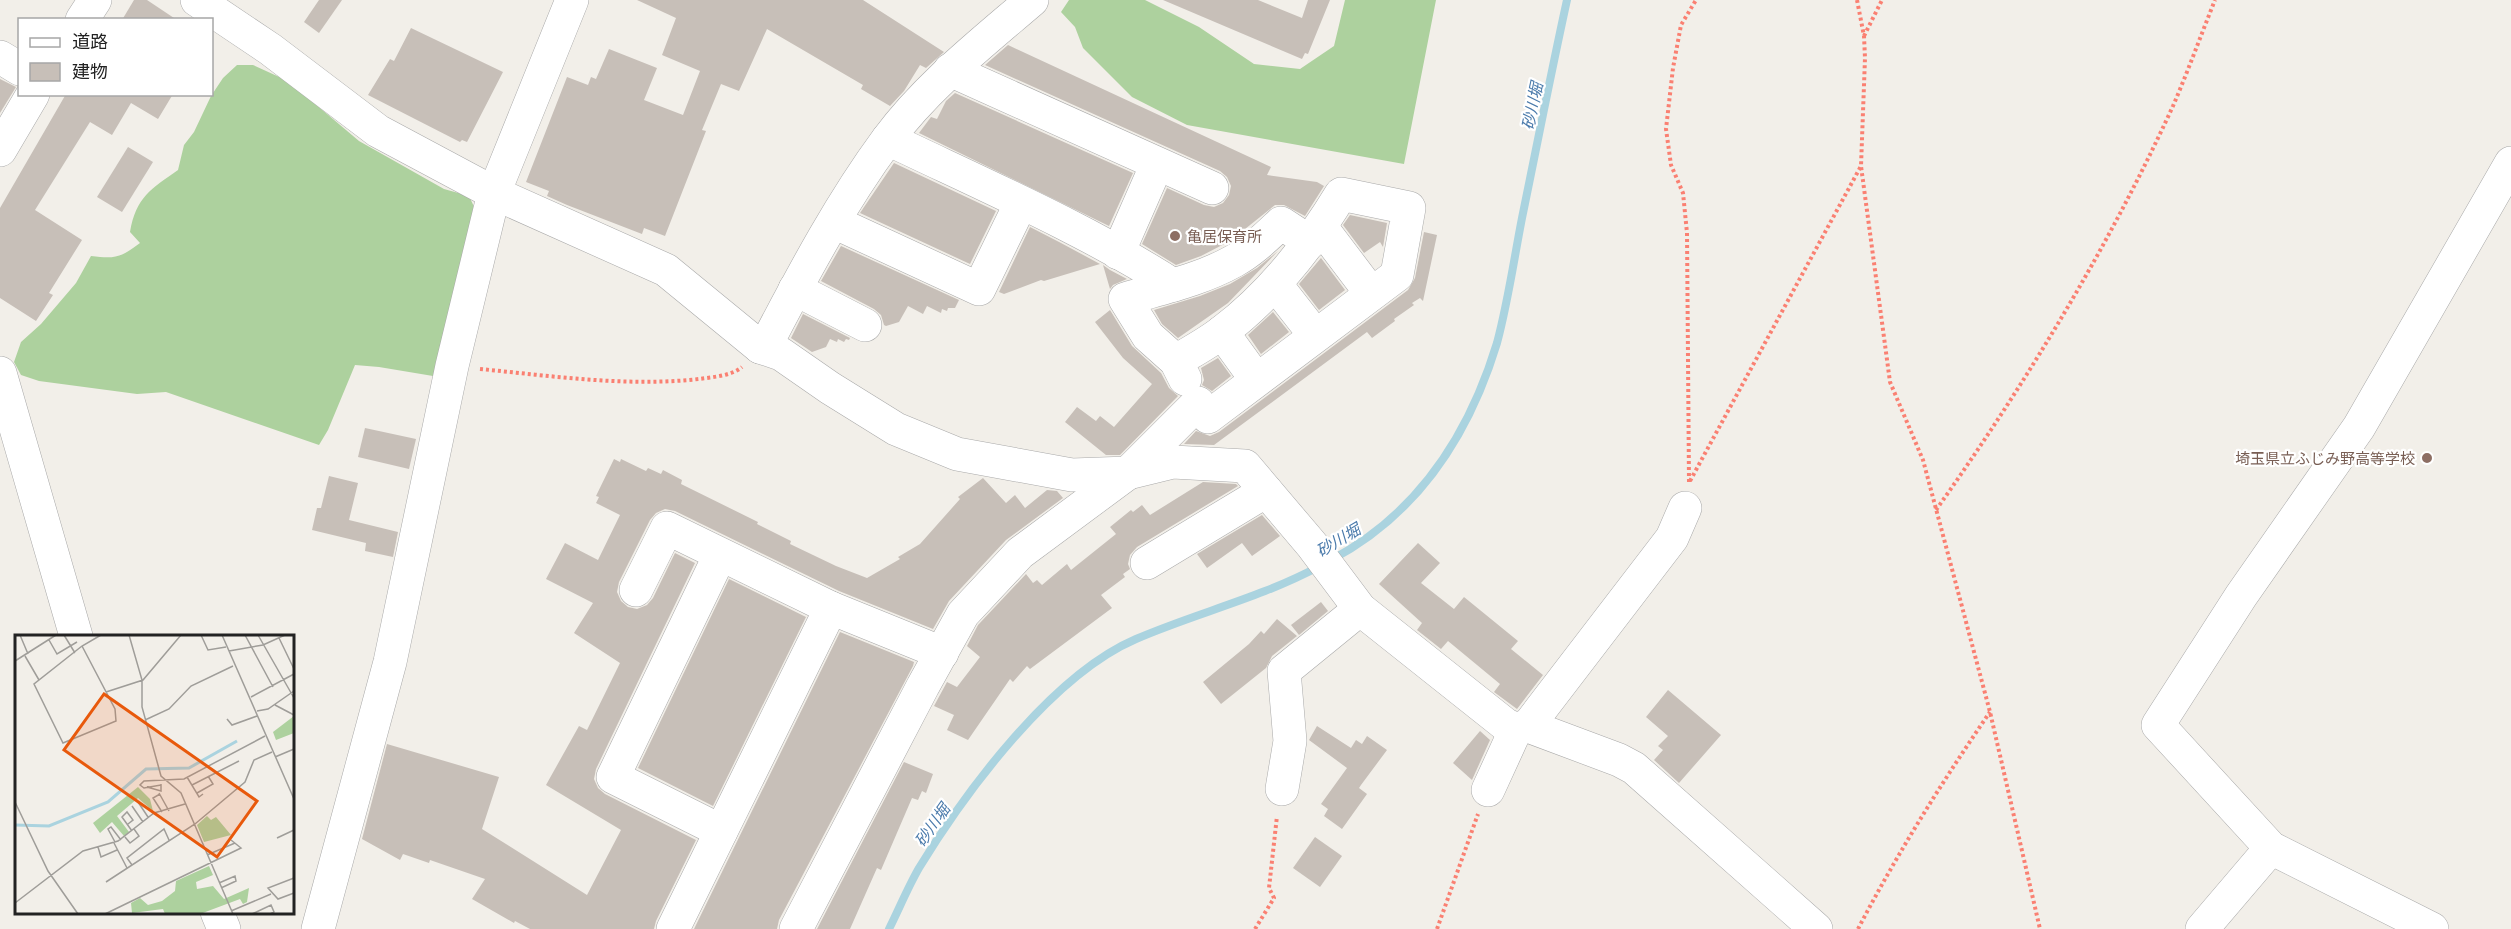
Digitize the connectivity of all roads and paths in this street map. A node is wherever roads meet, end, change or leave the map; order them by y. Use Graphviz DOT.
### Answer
graph roads {
  1 [pos="95,0"];
  2 [pos="197,0"];
  3 [pos="572,0"];
  4 [pos="1032,0"];
  5 [pos="1696,0"];
  6 [pos="1857,0"];
  7 [pos="1882,0"];
  8 [pos="2215,0"];
  9 [pos="83,18"];
  10 [pos="1864,36"];
  11 [pos="0,57"];
  12 [pos="18,68"];
  13 [pos="950,70"];
  14 [pos="32,96"];
  15 [pos="888,139"];
  16 [pos="0,150"];
  17 [pos="2511,163"];
  18 [pos="1157,164"];
  19 [pos="1861,166"];
  20 [pos="1212,188"];
  21 [pos="494,193"];
  22 [pos="1021,203"];
  23 [pos="834,222"];
  24 [pos="1316,235"];
  25 [pos="1118,253"];
  26 [pos="1173,285"];
  27 [pos="1276,285"];
  28 [pos="795,289"];
  29 [pos="1371,293"];
  30 [pos="865,325"];
  31 [pos="1222,332"];
  32 [pos="1315,335"];
  33 [pos="760,346"];
  34 [pos="1176,361"];
  35 [pos="452,366"];
  36 [pos="0,373"];
  37 [pos="1256,379"];
  38 [pos="1198,403"];
  39 [pos="1128,473"];
  40 [pos="1266,490"];
  41 [pos="1687,496"];
  42 [pos="1936,511"];
  43 [pos="720,555"];
  44 [pos="1147,563"];
  45 [pos="636,590"];
  46 [pos="1352,598"];
  47 [pos="831,608"];
  48 [pos="76,635"];
  49 [pos="942,653"];
  50 [pos="1990,712"];
  51 [pos="1522,727"];
  52 [pos="1282,789"];
  53 [pos="1488,790"];
  54 [pos="721,831"];
  55 [pos="2271,848"];
  56 [pos="218,914"];
  57 [pos="1438,927"];
  58 [pos="224,929"];
  59 [pos="318,929"];
  60 [pos="673,929"];
  61 [pos="796,929"];
  62 [pos="1255,929"];
  63 [pos="1816,929"];
  64 [pos="1858,929"];
  65 [pos="2040,929"];
  66 [pos="2202,929"];
  67 [pos="2432,929"];
  1 -- 9 [label="street"];
  2 -- 21 [label="street"];
  3 -- 21 [label="street"];
  4 -- 13 [label="street"];
  5 -- 41 [label="path"];
  6 -- 10 [label="path"];
  7 -- 10 [label="path"];
  8 -- 42 [label="path"];
  10 -- 19 [label="path"];
  11 -- 12 [label="street"];
  13 -- 15 [label="street"];
  13 -- 18 [label="street"];
  14 -- 16 [label="street"];
  15 -- 22 [label="street"];
  15 -- 23 [label="street"];
  17 -- 55 [label="street"];
  18 -- 20 [label="street"];
  18 -- 25 [label="street"];
  19 -- 41 [label="path"];
  19 -- 42 [label="path"];
  21 -- 33 [label="street"];
  21 -- 35 [label="street"];
  22 -- 23 [label="street"];
  22 -- 25 [label="street"];
  23 -- 28 [label="street"];
  24 -- 26 [label="street"];
  24 -- 27 [label="street"];
  24 -- 29 [label="street"];
  24 -- 29 [label="street"];
  25 -- 26 [label="street"];
  26 -- 34 [label="street"];
  27 -- 31 [label="street"];
  27 -- 32 [label="street"];
  28 -- 30 [label="street"];
  28 -- 33 [label="street"];
  29 -- 32 [label="street"];
  31 -- 34 [label="street"];
  31 -- 37 [label="street"];
  32 -- 37 [label="street"];
  33 -- 35 [label="path"];
  33 -- 39 [label="street"];
  34 -- 38 [label="street"];
  35 -- 59 [label="street"];
  36 -- 48 [label="street"];
  37 -- 38 [label="street"];
  38 -- 39 [label="street"];
  39 -- 40 [label="street"];
  39 -- 49 [label="street"];
  40 -- 44 [label="street"];
  40 -- 46 [label="street"];
  41 -- 51 [label="street"];
  42 -- 50 [label="path"];
  43 -- 45 [label="street"];
  43 -- 47 [label="street"];
  43 -- 54 [label="street"];
  46 -- 51 [label="street"];
  46 -- 52 [label="street"];
  47 -- 49 [label="street"];
  47 -- 54 [label="street"];
  49 -- 61 [label="street"];
  50 -- 64 [label="path"];
  50 -- 65 [label="path"];
  51 -- 53 [label="street"];
  51 -- 63 [label="street"];
  52 -- 62 [label="path"];
  53 -- 57 [label="path"];
  54 -- 60 [label="street"];
  55 -- 66 [label="street"];
  55 -- 67 [label="street"];
  56 -- 58 [label="street"];
}
